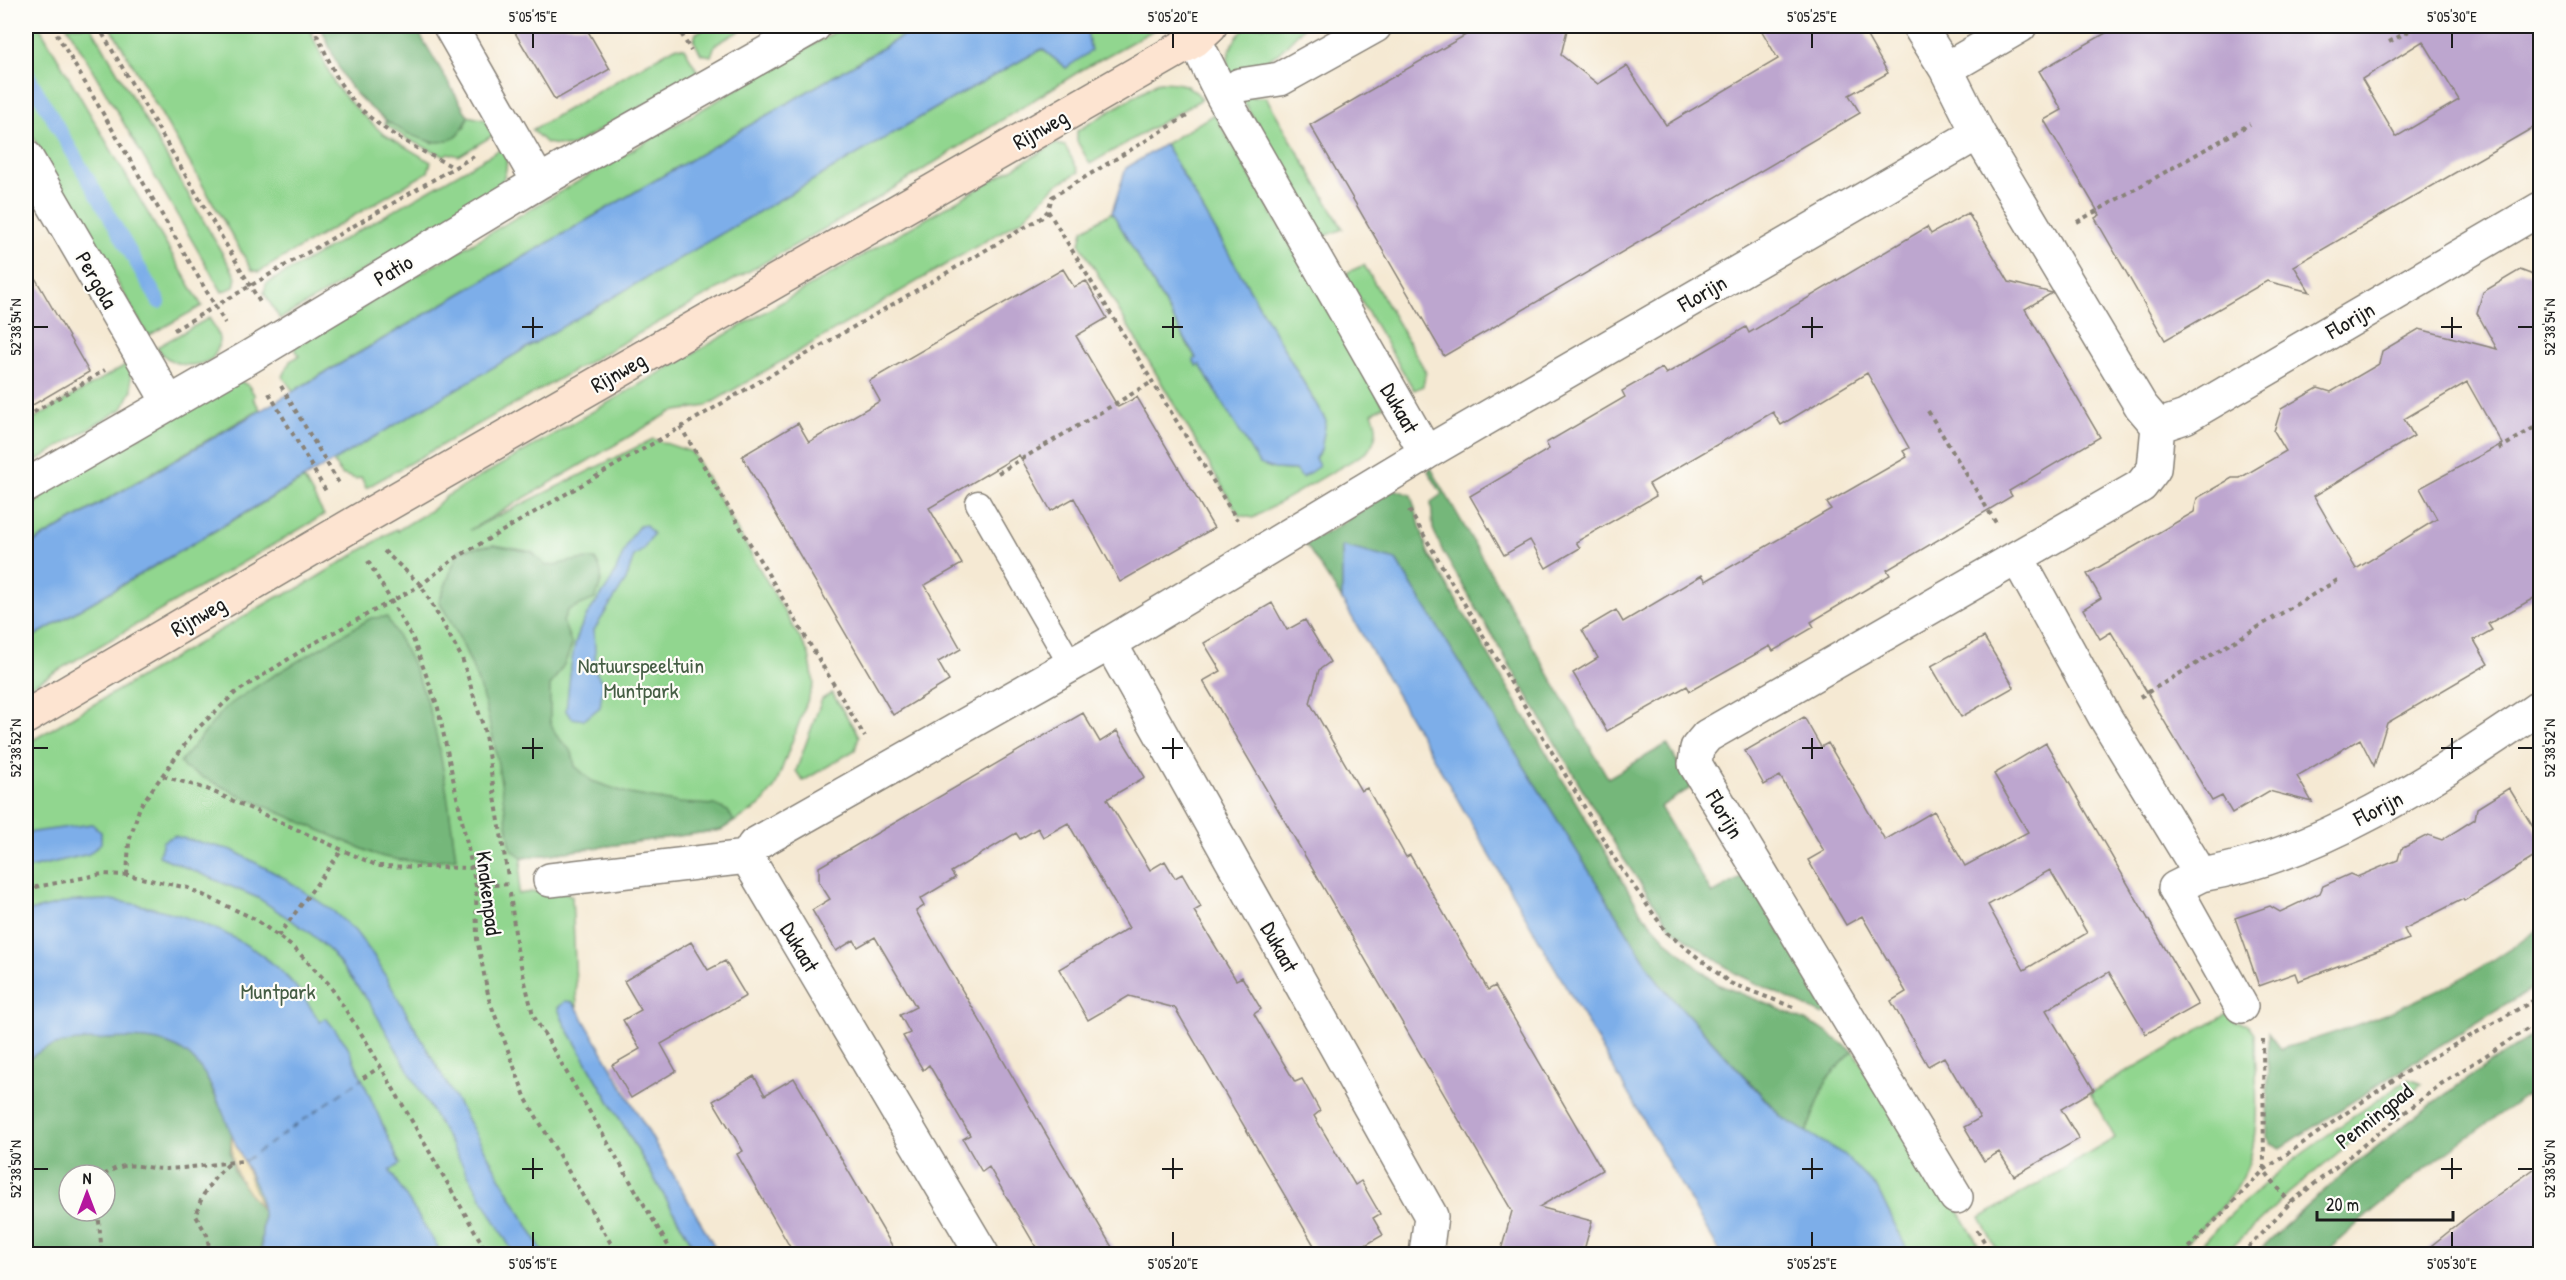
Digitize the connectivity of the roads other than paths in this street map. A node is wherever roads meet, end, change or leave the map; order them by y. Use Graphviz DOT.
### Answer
graph roads {
  1 [pos="450,26"];
  2 [pos="814,26"];
  3 [pos="1375,26"];
  4 [pos="1919,26"];
  5 [pos="2020,26"];
  6 [pos="1203,33"];
  7 [pos="1946,69"];
  8 [pos="1231,90"];
  9 [pos="1978,133"];
  10 [pos="26,157"];
  11 [pos="539,182"];
  12 [pos="2541,209"];
  13 [pos="169,403"];
  14 [pos="2158,426"];
  15 [pos="1426,453"];
  16 [pos="26,486"];
  17 [pos="978,502"];
  18 [pos="2018,559"];
  19 [pos="1110,643"];
  20 [pos="1071,665"];
  21 [pos="2541,707"];
  22 [pos="26,717"];
  23 [pos="747,857"];
  24 [pos="2200,875"];
  25 [pos="550,880"];
  26 [pos="2241,1006"];
  27 [pos="1956,1197"];
  28 [pos="982,1254"];
  29 [pos="1425,1254"];
  1 -- 11 [label="street"];
  2 -- 11 [label="street, Patio"];
  3 -- 8 [label="street"];
  4 -- 7 [label="street"];
  5 -- 7 [label="street"];
  6 -- 8 [label="street, Dukaat"];
  6 -- 22 [label="street, Rijnweg"];
  7 -- 9 [label="street"];
  8 -- 15 [label="street, Dukaat"];
  9 -- 14 [label="street"];
  9 -- 15 [label="street, Florijn"];
  10 -- 13 [label="street, Pergola"];
  11 -- 13 [label="street, Patio"];
  12 -- 14 [label="street, Florijn"];
  13 -- 16 [label="street"];
  14 -- 18 [label="street, Florijn"];
  15 -- 19 [label="street, Dukaat"];
  17 -- 20 [label="lane"];
  18 -- 24 [label="street"];
  18 -- 27 [label="street, Florijn"];
  19 -- 20 [label="street, Dukaat"];
  19 -- 29 [label="street, Dukaat"];
  20 -- 23 [label="street, Dukaat"];
  21 -- 24 [label="street, Florijn"];
  23 -- 25 [label="street"];
  23 -- 28 [label="street, Dukaat"];
  24 -- 26 [label="street, Florijn"];
}
